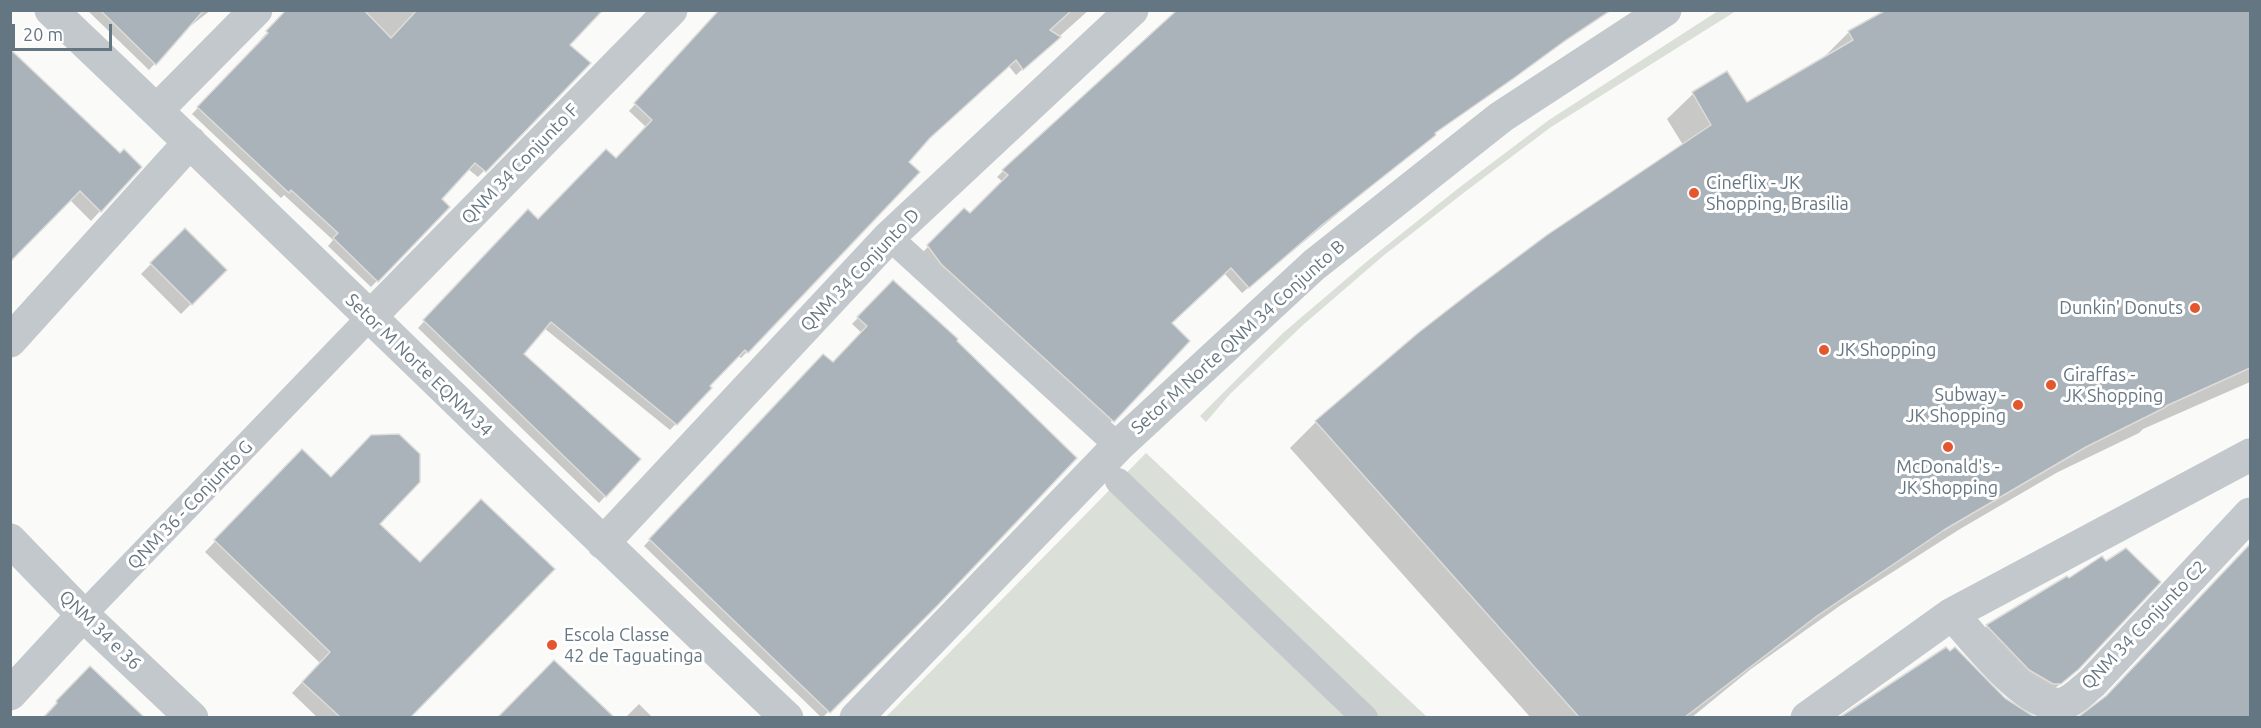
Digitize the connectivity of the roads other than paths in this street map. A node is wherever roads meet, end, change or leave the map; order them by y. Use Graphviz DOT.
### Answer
graph roads {
  1 [pos="51,10"];
  2 [pos="256,10"];
  3 [pos="1132,10"];
  4 [pos="1665,10"];
  5 [pos="660,14"];
  6 [pos="157,110"];
  7 [pos="190,142"];
  8 [pos="889,237"];
  9 [pos="370,317"];
  10 [pos="10,341"];
  11 [pos="1118,446"];
  12 [pos="2250,455"];
  13 [pos="1118,481"];
  14 [pos="2250,514"];
  15 [pos="10,540"];
  16 [pos="603,543"];
  17 [pos="1952,614"];
  18 [pos="83,615"];
  19 [pos="10,694"];
  20 [pos="192,717"];
  21 [pos="787,717"];
  22 [pos="856,717"];
  23 [pos="1365,717"];
  24 [pos="1807,717"];
  1 -- 6 [label="street, Setor M Norte EQNM 34"];
  2 -- 6 [label="street"];
  3 -- 8 [label="street, QNM 34 Conjunto D"];
  4 -- 11 [label="street, Setor M Norte QNM 34 Conjunto B"];
  5 -- 9 [label="street, QNM 34 Conjunto F"];
  6 -- 7 [label="street, Setor M Norte EQNM 34"];
  7 -- 9 [label="street, Setor M Norte EQNM 34"];
  7 -- 10 [label="street"];
  8 -- 11 [label="street"];
  8 -- 16 [label="street, QNM 34 Conjunto D"];
  9 -- 16 [label="street, Setor M Norte EQNM 34"];
  9 -- 18 [label="street, QNM 36 - Conjunto G"];
  11 -- 22 [label="street, Setor M Norte QNM 34 Conjunto B"];
  12 -- 17 [label="street"];
  13 -- 23 [label="street"];
  14 -- 17 [label="street, QNM 34 Conjunto C2"];
  15 -- 18 [label="street, QNM 34 e 36"];
  16 -- 21 [label="street, Setor M Norte EQNM 34"];
  17 -- 24 [label="street"];
  18 -- 19 [label="street, QNM 36 - Conjunto G"];
  18 -- 20 [label="street, QNM 34 e 36"];
}
